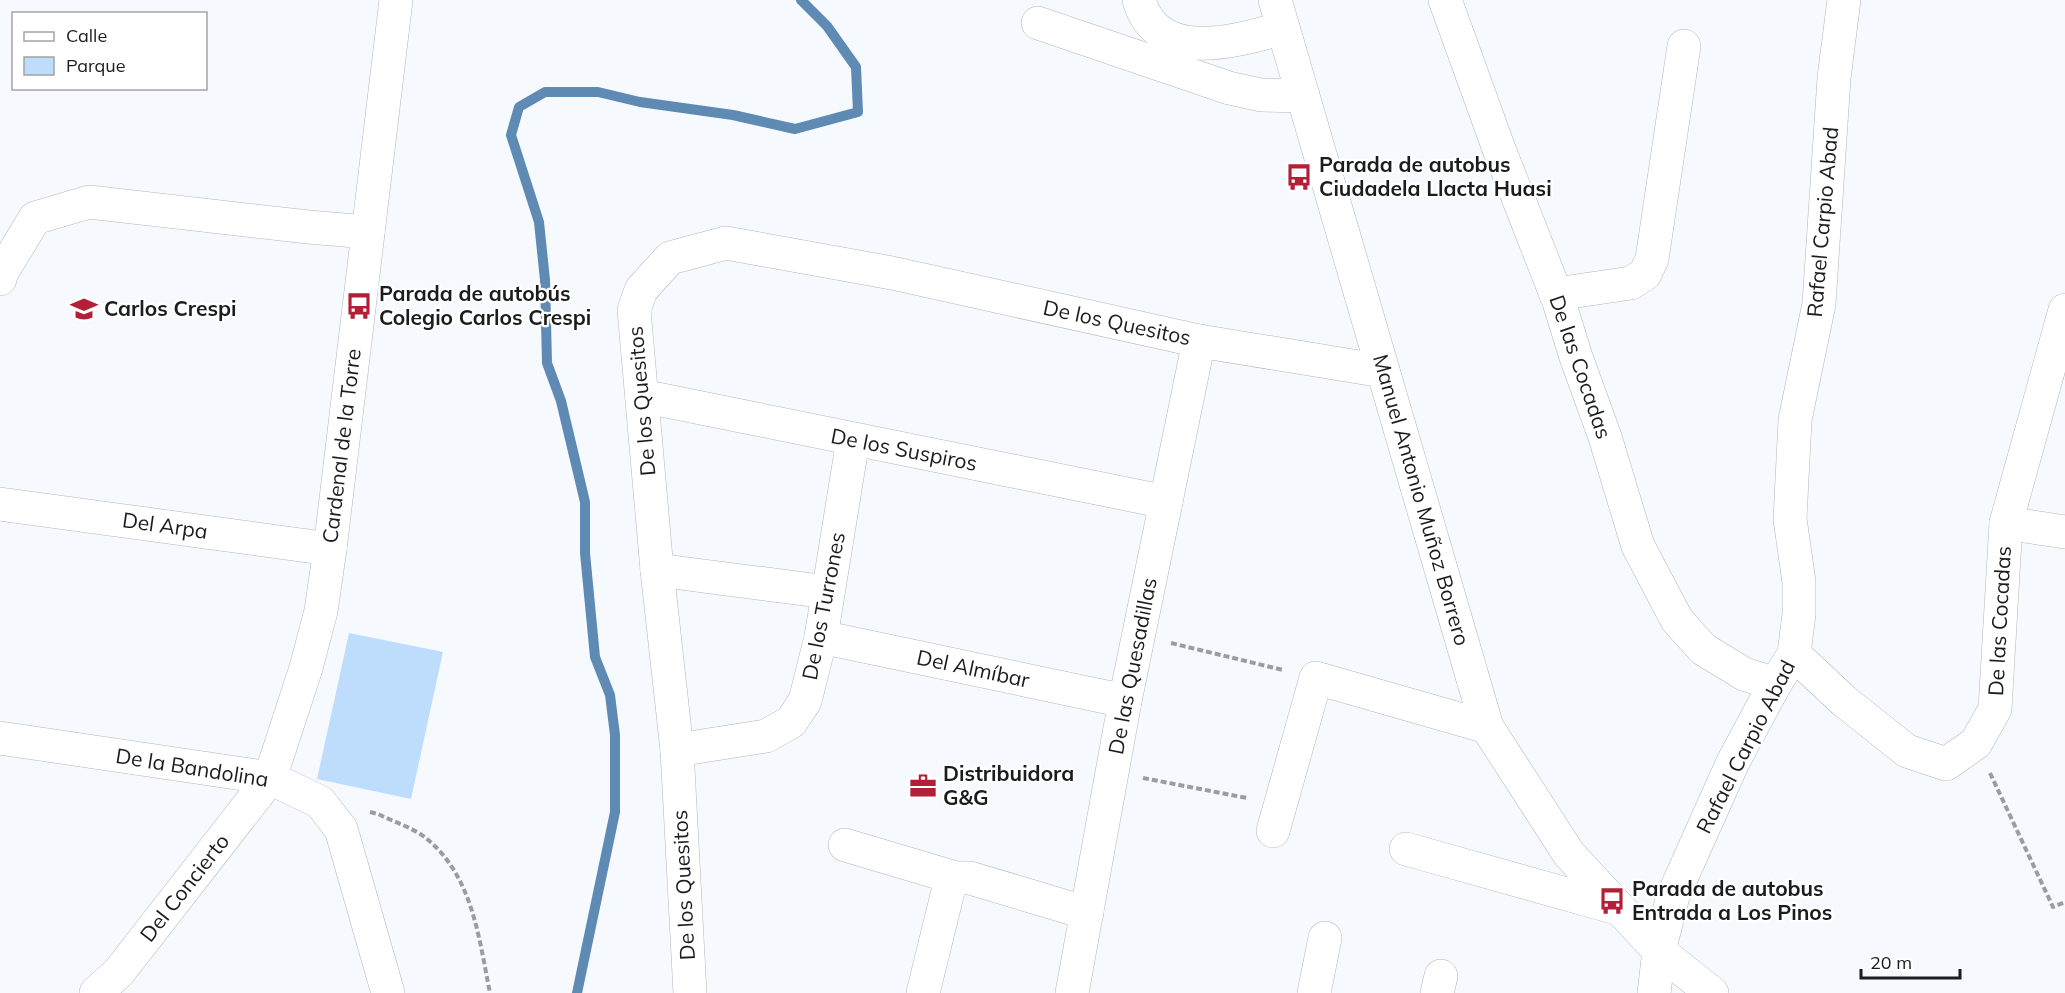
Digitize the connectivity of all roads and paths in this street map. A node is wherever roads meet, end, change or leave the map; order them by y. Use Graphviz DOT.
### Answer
graph roads {
  1 [pos="396,0"];
  2 [pos="1139,0"];
  3 [pos="1445,0"];
  4 [pos="1844,0"];
  5 [pos="1279,14"];
  6 [pos="1038,23"];
  7 [pos="1684,46"];
  8 [pos="1303,96"];
  9 [pos="368,232"];
  10 [pos="0,279"];
  11 [pos="1556,294"];
  12 [pos="2065,310"];
  13 [pos="1199,341"];
  14 [pos="1383,371"];
  15 [pos="642,396"];
  16 [pos="853,440"];
  17 [pos="1166,502"];
  18 [pos="0,504"];
  19 [pos="2006,523"];
  20 [pos="2065,532"];
  21 [pos="330,549"];
  22 [pos="657,570"];
  23 [pos="828,592"];
  24 [pos="1139,635"];
  25 [pos="821,637"];
  26 [pos="1794,654"];
  27 [pos="1316,678"];
  28 [pos="1774,684"];
  29 [pos="1125,701"];
  30 [pos="1487,728"];
  31 [pos="0,738"];
  32 [pos="1976,743"];
  33 [pos="677,750"];
  34 [pos="1112,772"];
  35 [pos="270,778"];
  36 [pos="320,802"];
  37 [pos="1277,818"];
  38 [pos="845,846"];
  39 [pos="1406,849"];
  40 [pos="956,878"];
  41 [pos="2065,902"];
  42 [pos="1620,909"];
  43 [pos="1086,913"];
  44 [pos="1325,938"];
  45 [pos="1659,951"];
  46 [pos="96,993"];
  47 [pos="388,993"];
  48 [pos="490,993"];
  49 [pos="690,993"];
  50 [pos="923,993"];
  51 [pos="1072,993"];
  52 [pos="1314,993"];
  53 [pos="1654,993"];
  54 [pos="1712,993"];
  1 -- 9 [label="street, Cardenal de la Torre"];
  2 -- 5 [label="street"];
  3 -- 11 [label="street, De las Cocadas"];
  4 -- 26 [label="street, Rafael Carpio Abad"];
  5 -- 8 [label="street, Manuel Antonio Muñoz Borrero"];
  6 -- 8 [label="street"];
  7 -- 11 [label="street"];
  8 -- 14 [label="street, Manuel Antonio Muñoz Borrero"];
  9 -- 10 [label="street"];
  9 -- 21 [label="street, Cardenal de la Torre"];
  11 -- 28 [label="street, De las Cocadas"];
  12 -- 19 [label="street, De las Cocadas"];
  13 -- 14 [label="street, De los Quesitos"];
  13 -- 15 [label="street, De los Quesitos"];
  13 -- 17 [label="street, De las Quesadillas"];
  14 -- 30 [label="street, Manuel Antonio Muñoz Borrero"];
  15 -- 16 [label="street, De los Suspiros"];
  15 -- 22 [label="street, De los Quesitos"];
  16 -- 17 [label="street, De los Suspiros"];
  16 -- 23 [label="street, De los Turrones"];
  17 -- 24 [label="street, De las Quesadillas"];
  18 -- 21 [label="street, Del Arpa"];
  19 -- 20 [label="street"];
  19 -- 32 [label="street, De las Cocadas"];
  21 -- 35 [label="street, Cardenal de la Torre"];
  22 -- 23 [label="street"];
  22 -- 33 [label="street, De los Quesitos"];
  23 -- 25 [label="street, De los Turrones"];
  24 -- 27 [label="path"];
  24 -- 29 [label="street, De las Quesadillas"];
  25 -- 29 [label="street, Del Almíbar"];
  25 -- 33 [label="street, De los Turrones"];
  26 -- 28 [label="street, Rafael Carpio Abad"];
  26 -- 32 [label="street, De las Cocadas"];
  27 -- 30 [label="street"];
  27 -- 37 [label="street"];
  28 -- 45 [label="street, Rafael Carpio Abad"];
  29 -- 34 [label="street, De las Quesadillas"];
  30 -- 42 [label="street, Manuel Antonio Muñoz Borrero"];
  31 -- 35 [label="street, De la Bandolina"];
  32 -- 41 [label="path"];
  33 -- 49 [label="street, De los Quesitos"];
  34 -- 37 [label="path"];
  34 -- 43 [label="street, De las Quesadillas"];
  35 -- 36 [label="street, De la Bandolina"];
  35 -- 46 [label="street, Del Concierto"];
  36 -- 47 [label="street, De la Bandolina"];
  36 -- 48 [label="path"];
  38 -- 40 [label="street"];
  39 -- 42 [label="street"];
  40 -- 43 [label="street"];
  40 -- 50 [label="street"];
  42 -- 45 [label="street, Manuel Antonio Muñoz Borrero"];
  43 -- 51 [label="street, De las Quesadillas"];
  44 -- 52 [label="street"];
  45 -- 53 [label="street, Rafael Carpio Abad"];
  45 -- 54 [label="street, Manuel Antonio Muñoz Borrero"];
}
